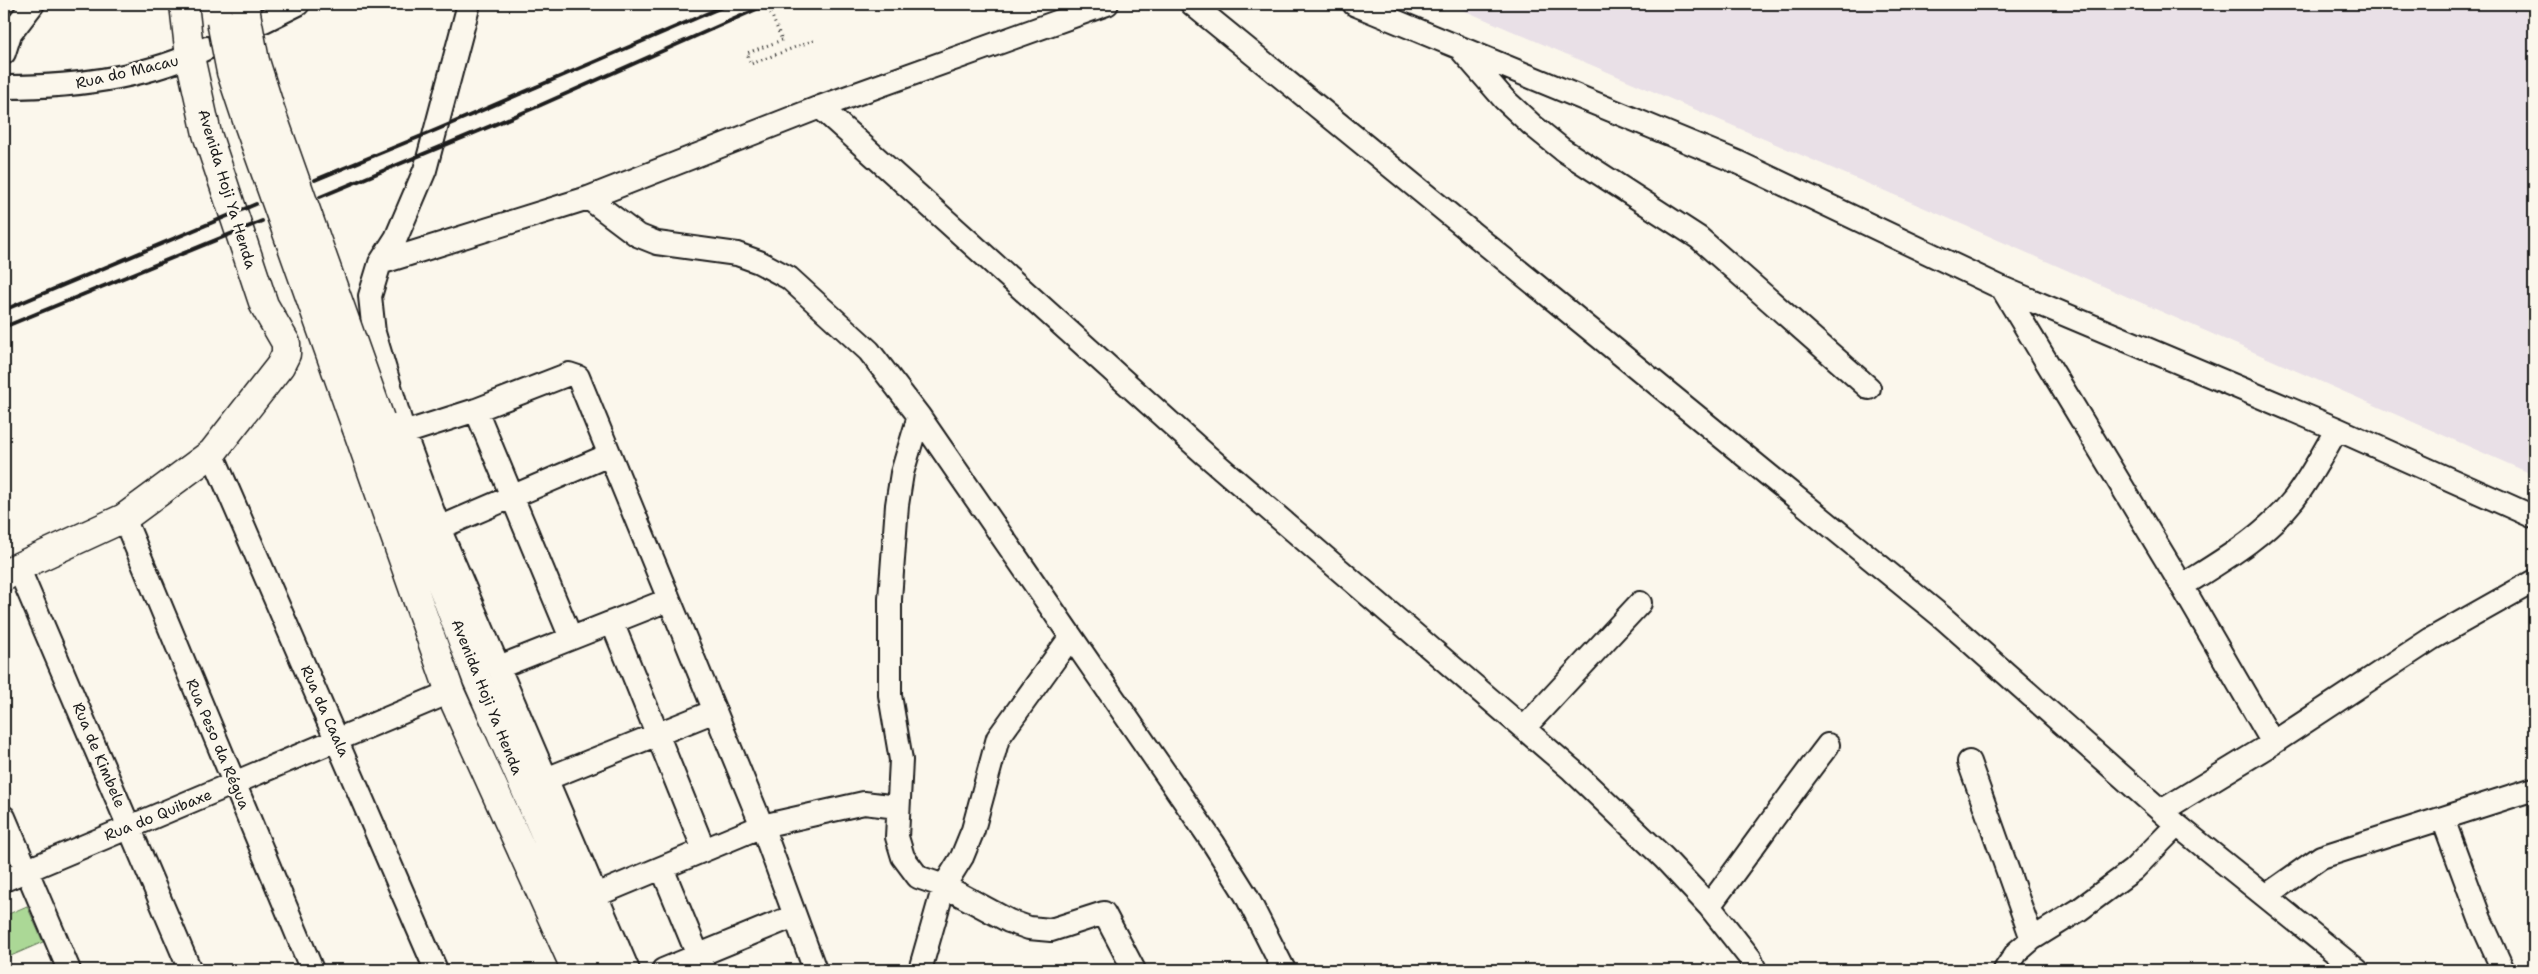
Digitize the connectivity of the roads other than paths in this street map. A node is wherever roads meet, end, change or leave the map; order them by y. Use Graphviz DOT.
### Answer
graph roads {
  1 [pos="33,4"];
  2 [pos="184,4"];
  3 [pos="298,4"];
  4 [pos="469,4"];
  5 [pos="1107,4"];
  6 [pos="1192,4"];
  7 [pos="1354,4"];
  8 [pos="238,11"];
  9 [pos="1461,50"];
  10 [pos="199,52"];
  11 [pos="4,53"];
  12 [pos="4,87"];
  13 [pos="820,107"];
  14 [pos="588,198"];
  15 [pos="380,263"];
  16 [pos="2002,288"];
  17 [pos="1869,388"];
  18 [pos="476,410"];
  19 [pos="919,416"];
  20 [pos="368,424"];
  21 [pos="2337,430"];
  22 [pos="404,433"];
  23 [pos="212,453"];
  24 [pos="609,454"];
  25 [pos="512,497"];
  26 [pos="124,518"];
  27 [pos="2534,518"];
  28 [pos="439,528"];
  29 [pos="11,572"];
  30 [pos="2534,582"];
  31 [pos="2182,586"];
  32 [pos="668,600"];
  33 [pos="1640,603"];
  34 [pos="612,622"];
  35 [pos="571,638"];
  36 [pos="1070,638"];
  37 [pos="499,667"];
  38 [pos="450,692"];
  39 [pos="715,711"];
  40 [pos="1525,727"];
  41 [pos="658,735"];
  42 [pos="338,741"];
  43 [pos="2272,742"];
  44 [pos="1828,745"];
  45 [pos="1969,762"];
  46 [pos="546,779"];
  47 [pos="234,783"];
  48 [pos="2534,789"];
  49 [pos="898,807"];
  50 [pos="4,817"];
  51 [pos="2170,817"];
  52 [pos="2443,818"];
  53 [pos="762,826"];
  54 [pos="130,827"];
  55 [pos="704,850"];
  56 [pos="662,868"];
  57 [pos="26,870"];
  58 [pos="4,880"];
  59 [pos="944,886"];
  60 [pos="2267,895"];
  61 [pos="585,899"];
  62 [pos="1709,906"];
  63 [pos="794,916"];
  64 [pos="2032,939"];
  65 [pos="701,963"];
  66 [pos="69,970"];
  67 [pos="190,970"];
  68 [pos="312,970"];
  69 [pos="436,970"];
  70 [pos="576,970"];
  71 [pos="605,970"];
  72 [pos="628,970"];
  73 [pos="663,970"];
  74 [pos="814,970"];
  75 [pos="920,970"];
  76 [pos="1134,970"];
  77 [pos="1284,970"];
  78 [pos="1756,970"];
  79 [pos="2005,970"];
  80 [pos="2357,970"];
  81 [pos="2503,970"];
  1 -- 11 [label="street"];
  2 -- 10 [label="main road, Avenida Hoji Ya Henda"];
  3 -- 8 [label="street"];
  4 -- 15 [label="street"];
  5 -- 13 [label="street"];
  6 -- 51 [label="street"];
  7 -- 9 [label="street"];
  8 -- 20 [label="main road, bridge"];
  9 -- 16 [label="street"];
  9 -- 17 [label="street"];
  10 -- 12 [label="street, Rua do Macau"];
  10 -- 23 [label="main road, Avenida Hoji Ya Henda"];
  13 -- 14 [label="street"];
  13 -- 40 [label="street"];
  14 -- 15 [label="street"];
  14 -- 19 [label="street"];
  15 -- 22 [label="street"];
  16 -- 21 [label="street"];
  16 -- 31 [label="street"];
  18 -- 22 [label="street"];
  18 -- 24 [label="street"];
  18 -- 25 [label="street"];
  19 -- 36 [label="street"];
  19 -- 49 [label="street"];
  20 -- 38 [label="main road, Avenida Hoji Ya Henda"];
  20 -- 61 [label="main road, Avenida Hoji Ya Henda"];
  21 -- 27 [label="street"];
  21 -- 31 [label="street"];
  22 -- 28 [label="street"];
  23 -- 26 [label="main road"];
  23 -- 42 [label="street, Rua da Caala"];
  24 -- 25 [label="street"];
  24 -- 32 [label="street"];
  25 -- 28 [label="street"];
  25 -- 35 [label="street"];
  26 -- 29 [label="main road"];
  26 -- 47 [label="street, Rua Peso da Régua"];
  28 -- 37 [label="street"];
  29 -- 54 [label="street, Rua de Kimbele"];
  30 -- 43 [label="street"];
  31 -- 43 [label="street"];
  32 -- 34 [label="street"];
  32 -- 39 [label="street"];
  33 -- 40 [label="street"];
  34 -- 35 [label="street"];
  34 -- 41 [label="street"];
  35 -- 37 [label="street"];
  36 -- 59 [label="street"];
  36 -- 77 [label="street"];
  37 -- 46 [label="street"];
  38 -- 42 [label="street, Rua do Quibaxe"];
  38 -- 70 [label="main road, Avenida Hoji Ya Henda"];
  39 -- 41 [label="street"];
  39 -- 53 [label="street"];
  40 -- 62 [label="street"];
  41 -- 46 [label="street"];
  41 -- 55 [label="street"];
  42 -- 47 [label="street, Rua do Quibaxe"];
  42 -- 69 [label="street, Rua da Caala"];
  43 -- 51 [label="street"];
  44 -- 62 [label="street"];
  45 -- 64 [label="street"];
  46 -- 61 [label="street"];
  47 -- 54 [label="street, Rua do Quibaxe"];
  47 -- 68 [label="street, Rua Peso da Régua"];
  48 -- 52 [label="street"];
  49 -- 53 [label="street"];
  49 -- 59 [label="street"];
  50 -- 57 [label="street"];
  51 -- 60 [label="street"];
  51 -- 64 [label="street"];
  52 -- 60 [label="street"];
  52 -- 81 [label="street"];
  53 -- 55 [label="street"];
  53 -- 63 [label="street"];
  54 -- 57 [label="street, Rua do Quibaxe"];
  54 -- 67 [label="street, Rua de Kimbele"];
  55 -- 56 [label="street"];
  56 -- 61 [label="street"];
  56 -- 65 [label="street"];
  57 -- 58 [label="street, Rua do Quibaxe"];
  57 -- 66 [label="street"];
  59 -- 75 [label="street"];
  59 -- 76 [label="street"];
  60 -- 80 [label="street"];
  61 -- 71 [label="main road, Avenida Hoji Ya Henda"];
  61 -- 72 [label="street"];
  62 -- 78 [label="street"];
  63 -- 65 [label="street"];
  63 -- 74 [label="street"];
  64 -- 79 [label="street"];
  65 -- 73 [label="street"];
}
